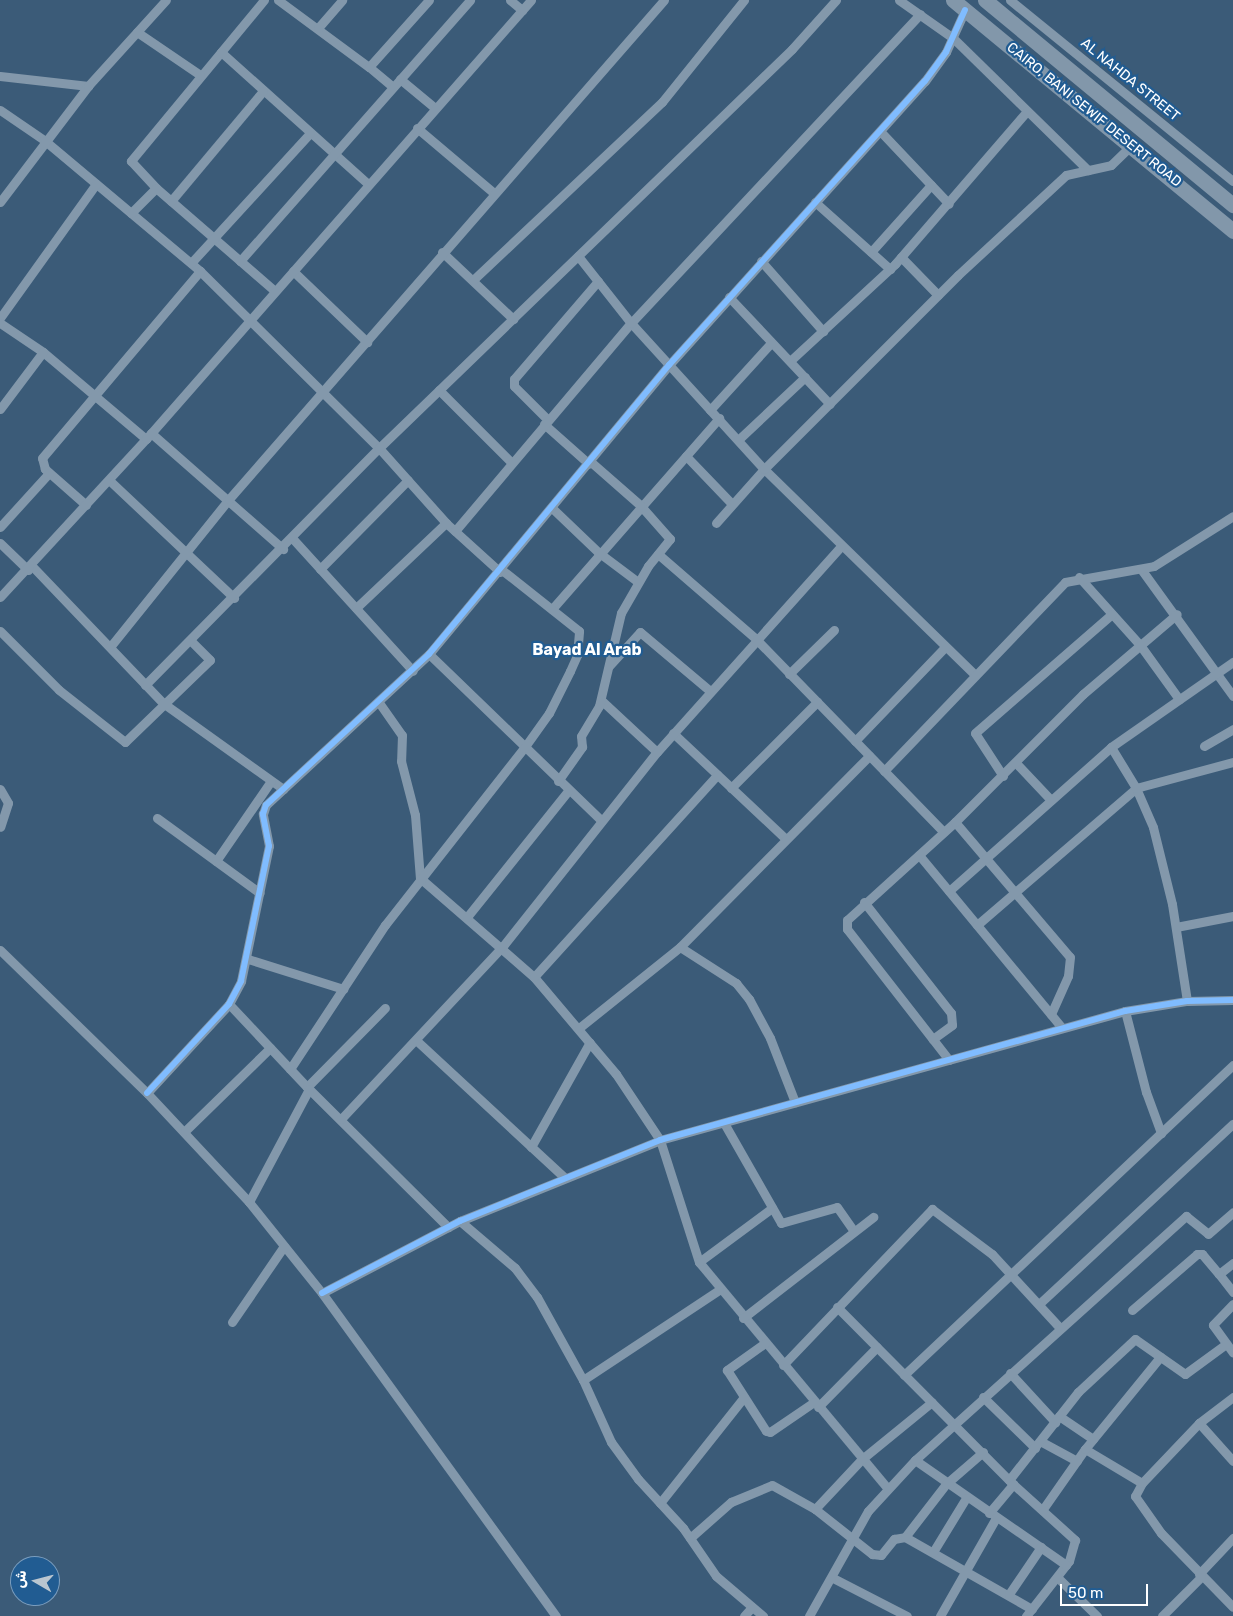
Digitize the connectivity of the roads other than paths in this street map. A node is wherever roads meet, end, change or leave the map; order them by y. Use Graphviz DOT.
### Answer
graph roads {
  1 [pos="166,0"];
  2 [pos="264,0"];
  3 [pos="278,0"];
  4 [pos="342,0"];
  5 [pos="429,0"];
  6 [pos="470,0"];
  7 [pos="510,0"];
  8 [pos="531,0"];
  9 [pos="664,0"];
  10 [pos="744,0"];
  11 [pos="836,0"];
  12 [pos="899,0"];
  13 [pos="953,0"];
  14 [pos="985,0"];
  15 [pos="1010,0"];
  16 [pos="522,10"];
  17 [pos="965,10"];
  18 [pos="920,14"];
  19 [pos="318,28"];
  20 [pos="137,32"];
  21 [pos="953,38"];
  22 [pos="221,52"];
  23 [pos="369,67"];
  24 [pos="200,74"];
  25 [pos="0,76"];
  26 [pos="400,79"];
  27 [pos="88,86"];
  28 [pos="393,87"];
  29 [pos="264,91"];
  30 [pos="435,108"];
  31 [pos="0,110"];
  32 [pos="1027,111"];
  33 [pos="417,128"];
  34 [pos="880,131"];
  35 [pos="310,133"];
  36 [pos="44,140"];
  37 [pos="1132,145"];
  38 [pos="334,154"];
  39 [pos="1088,170"];
  40 [pos="1233,181"];
  41 [pos="96,184"];
  42 [pos="368,184"];
  43 [pos="931,185"];
  44 [pos="156,188"];
  45 [pos="494,193"];
  46 [pos="171,201"];
  47 [pos="0,202"];
  48 [pos="815,202"];
  49 [pos="950,204"];
  50 [pos="1233,205"];
  51 [pos="131,213"];
  52 [pos="1233,231"];
  53 [pos="214,238"];
  54 [pos="442,252"];
  55 [pos="871,252"];
  56 [pos="578,256"];
  57 [pos="901,257"];
  58 [pos="240,261"];
  59 [pos="760,261"];
  60 [pos="191,263"];
  61 [pos="890,269"];
  62 [pos="200,271"];
  63 [pos="293,271"];
  64 [pos="473,280"];
  65 [pos="598,281"];
  66 [pos="275,291"];
  67 [pos="938,295"];
  68 [pos="729,296"];
  69 [pos="0,318"];
  70 [pos="250,319"];
  71 [pos="514,319"];
  72 [pos="0,323"];
  73 [pos="631,323"];
  74 [pos="823,331"];
  75 [pos="367,342"];
  76 [pos="771,343"];
  77 [pos="43,352"];
  78 [pos="790,361"];
  79 [pos="668,365"];
  80 [pos="805,377"];
  81 [pos="439,390"];
  82 [pos="321,392"];
  83 [pos="94,394"];
  84 [pos="830,404"];
  85 [pos="0,409"];
  86 [pos="710,410"];
  87 [pos="719,418"];
  88 [pos="546,422"];
  89 [pos="148,436"];
  90 [pos="738,440"];
  91 [pos="380,448"];
  92 [pos="686,456"];
  93 [pos="589,462"];
  94 [pos="512,463"];
  95 [pos="764,469"];
  96 [pos="49,473"];
  97 [pos="109,480"];
  98 [pos="408,480"];
  99 [pos="229,499"];
  100 [pos="732,504"];
  101 [pos="86,505"];
  102 [pos="640,505"];
  103 [pos="552,508"];
  104 [pos="1233,516"];
  105 [pos="716,522"];
  106 [pos="446,523"];
  107 [pos="0,527"];
  108 [pos="455,531"];
  109 [pos="293,539"];
  110 [pos="0,543"];
  111 [pos="840,547"];
  112 [pos="283,549"];
  113 [pos="186,552"];
  114 [pos="598,552"];
  115 [pos="658,554"];
  116 [pos="30,568"];
  117 [pos="320,569"];
  118 [pos="1141,569"];
  119 [pos="501,571"];
  120 [pos="1079,577"];
  121 [pos="638,582"];
  122 [pos="0,597"];
  123 [pos="234,598"];
  124 [pos="356,608"];
  125 [pos="552,609"];
  126 [pos="1112,614"];
  127 [pos="1177,614"];
  128 [pos="834,630"];
  129 [pos="0,631"];
  130 [pos="756,639"];
  131 [pos="191,641"];
  132 [pos="1140,645"];
  133 [pos="110,647"];
  134 [pos="946,647"];
  135 [pos="429,654"];
  136 [pos="1233,662"];
  137 [pos="609,666"];
  138 [pos="413,671"];
  139 [pos="789,674"];
  140 [pos="975,675"];
  141 [pos="1217,675"];
  142 [pos="145,685"];
  143 [pos="710,691"];
  144 [pos="1233,696"];
  145 [pos="1179,699"];
  146 [pos="601,700"];
  147 [pos="817,702"];
  148 [pos="163,703"];
  149 [pos="380,704"];
  150 [pos="1233,729"];
  151 [pos="673,733"];
  152 [pos="855,741"];
  153 [pos="1204,746"];
  154 [pos="1111,747"];
  155 [pos="524,748"];
  156 [pos="656,752"];
  157 [pos="869,756"];
  158 [pos="1233,762"];
  159 [pos="1016,763"];
  160 [pos="884,771"];
  161 [pos="717,775"];
  162 [pos="1003,776"];
  163 [pos="271,781"];
  164 [pos="558,781"];
  165 [pos="731,788"];
  166 [pos="1136,788"];
  167 [pos="0,789"];
  168 [pos="283,789"];
  169 [pos="568,791"];
  170 [pos="1051,800"];
  171 [pos="157,818"];
  172 [pos="602,821"];
  173 [pos="955,822"];
  174 [pos="0,827"];
  175 [pos="944,832"];
  176 [pos="784,838"];
  177 [pos="919,855"];
  178 [pos="987,858"];
  179 [pos="216,861"];
  180 [pos="420,878"];
  181 [pos="949,891"];
  182 [pos="1015,892"];
  183 [pos="260,893"];
  184 [pos="864,902"];
  185 [pos="1233,916"];
  186 [pos="467,917"];
  187 [pos="977,925"];
  188 [pos="1176,927"];
  189 [pos="503,946"];
  190 [pos="680,947"];
  191 [pos="0,950"];
  192 [pos="248,959"];
  193 [pos="534,977"];
  194 [pos="343,989"];
  195 [pos="1233,1000"];
  196 [pos="1187,1001"];
  197 [pos="229,1004"];
  198 [pos="385,1008"];
  199 [pos="1125,1011"];
  200 [pos="1051,1014"];
  201 [pos="579,1028"];
  202 [pos="1062,1028"];
  203 [pos="933,1039"];
  204 [pos="417,1042"];
  205 [pos="590,1042"];
  206 [pos="270,1048"];
  207 [pos="949,1060"];
  208 [pos="1233,1065"];
  209 [pos="290,1069"];
  210 [pos="308,1088"];
  211 [pos="147,1093"];
  212 [pos="795,1102"];
  213 [pos="341,1119"];
  214 [pos="724,1123"];
  215 [pos="1233,1124"];
  216 [pos="185,1131"];
  217 [pos="1160,1133"];
  218 [pos="660,1140"];
  219 [pos="531,1146"];
  220 [pos="564,1177"];
  221 [pos="249,1202"];
  222 [pos="772,1208"];
  223 [pos="1233,1212"];
  224 [pos="873,1217"];
  225 [pos="460,1221"];
  226 [pos="448,1226"];
  227 [pos="854,1231"];
  228 [pos="284,1246"];
  229 [pos="699,1262"];
  230 [pos="1233,1263"];
  231 [pos="1010,1272"];
  232 [pos="1219,1274"];
  233 [pos="719,1290"];
  234 [pos="1233,1292"];
  235 [pos="322,1293"];
  236 [pos="1039,1304"];
  237 [pos="1233,1304"];
  238 [pos="837,1307"];
  239 [pos="1132,1310"];
  240 [pos="743,1318"];
  241 [pos="232,1322"];
  242 [pos="1060,1328"];
  243 [pos="765,1343"];
  244 [pos="1226,1344"];
  245 [pos="877,1347"];
  246 [pos="1233,1353"];
  247 [pos="1160,1356"];
  248 [pos="783,1365"];
  249 [pos="1010,1373"];
  250 [pos="904,1375"];
  251 [pos="583,1380"];
  252 [pos="744,1397"];
  253 [pos="983,1397"];
  254 [pos="1233,1397"];
  255 [pos="932,1402"];
  256 [pos="816,1404"];
  257 [pos="1057,1419"];
  258 [pos="1199,1423"];
  259 [pos="954,1424"];
  260 [pos="1093,1439"];
  261 [pos="1038,1445"];
  262 [pos="1085,1449"];
  263 [pos="983,1452"];
  264 [pos="862,1460"];
  265 [pos="915,1460"];
  266 [pos="1233,1460"];
  267 [pos="1077,1461"];
  268 [pos="1011,1482"];
  269 [pos="1142,1483"];
  270 [pos="946,1484"];
  271 [pos="887,1488"];
  272 [pos="966,1498"];
  273 [pos="660,1503"];
  274 [pos="815,1509"];
  275 [pos="1044,1509"];
  276 [pos="992,1515"];
  277 [pos="906,1537"];
  278 [pos="690,1538"];
  279 [pos="1233,1538"];
  280 [pos="853,1541"];
  281 [pos="1041,1548"];
  282 [pos="933,1552"];
  283 [pos="1066,1565"];
  284 [pos="964,1569"];
  285 [pos="1200,1575"];
  286 [pos="1056,1577"];
  287 [pos="833,1578"];
  288 [pos="1009,1594"];
  289 [pos="752,1607"];
  290 [pos="1233,1607"];
  291 [pos="1029,1612"];
  292 [pos="556,1616"];
  293 [pos="744,1616"];
  294 [pos="763,1616"];
  295 [pos="809,1616"];
  296 [pos="907,1616"];
  297 [pos="940,1616"];
  298 [pos="1098,1616"];
  299 [pos="1162,1616"];
  300 [pos="1228,1616"];
  1 -- 20 [label="street"];
  2 -- 22 [label="street"];
  3 -- 19 [label="street"];
  4 -- 19 [label="street"];
  5 -- 23 [label="street"];
  6 -- 26 [label="street"];
  7 -- 16 [label="street"];
  8 -- 16 [label="street"];
  9 -- 45 [label="street"];
  10 -- 64 [label="street"];
  11 -- 56 [label="street"];
  12 -- 18 [label="street"];
  13 -- 17 [label="main road, CAIRO, BANI SEWIF DESERT ROAD"];
  14 -- 50 [label="main road, CAIRO, BANI SEWIF DESERT ROAD"];
  15 -- 40 [label="street, AL NAHDA STREET"];
  16 -- 30 [label="street"];
  17 -- 21 [label="street"];
  17 -- 37 [label="main road, CAIRO, BANI SEWIF DESERT ROAD"];
  18 -- 21 [label="street"];
  18 -- 73 [label="street"];
  19 -- 23 [label="street"];
  20 -- 24 [label="street"];
  20 -- 27 [label="street"];
  21 -- 32 [label="street"];
  21 -- 34 [label="street"];
  22 -- 24 [label="street"];
  22 -- 29 [label="street"];
  23 -- 28 [label="street"];
  24 -- 44 [label="street"];
  25 -- 27 [label="street"];
  26 -- 28 [label="street"];
  26 -- 30 [label="street"];
  27 -- 36 [label="street"];
  28 -- 38 [label="street"];
  29 -- 35 [label="street"];
  29 -- 46 [label="street"];
  30 -- 33 [label="street"];
  31 -- 36 [label="street"];
  32 -- 39 [label="street"];
  32 -- 49 [label="street"];
  33 -- 42 [label="street"];
  33 -- 45 [label="street"];
  34 -- 43 [label="street"];
  34 -- 48 [label="street"];
  35 -- 38 [label="street"];
  35 -- 53 [label="street"];
  36 -- 41 [label="street"];
  36 -- 47 [label="street"];
  37 -- 39 [label="street"];
  37 -- 52 [label="main road, CAIRO, BANI SEWIF DESERT ROAD"];
  38 -- 42 [label="street"];
  38 -- 58 [label="street"];
  39 -- 67 [label="street"];
  41 -- 51 [label="street"];
  41 -- 69 [label="street"];
  42 -- 63 [label="street"];
  43 -- 49 [label="street"];
  43 -- 55 [label="street"];
  44 -- 46 [label="street"];
  44 -- 51 [label="street"];
  45 -- 54 [label="street"];
  46 -- 53 [label="street"];
  48 -- 55 [label="street"];
  48 -- 59 [label="street"];
  49 -- 57 [label="street"];
  51 -- 60 [label="street"];
  53 -- 58 [label="street"];
  53 -- 60 [label="street"];
  54 -- 64 [label="street"];
  54 -- 75 [label="street"];
  55 -- 61 [label="street"];
  56 -- 65 [label="street"];
  56 -- 71 [label="street"];
  57 -- 61 [label="street"];
  57 -- 67 [label="street"];
  58 -- 66 [label="street"];
  59 -- 68 [label="street"];
  59 -- 74 [label="street"];
  60 -- 62 [label="street"];
  61 -- 74 [label="street"];
  62 -- 70 [label="street"];
  62 -- 83 [label="street"];
  63 -- 66 [label="street"];
  63 -- 75 [label="street"];
  64 -- 71 [label="street"];
  65 -- 73 [label="street"];
  65 -- 88 [label="street"];
  66 -- 70 [label="street"];
  67 -- 84 [label="street"];
  68 -- 76 [label="street"];
  68 -- 79 [label="street"];
  70 -- 82 [label="street"];
  70 -- 89 [label="street"];
  71 -- 81 [label="street"];
  72 -- 77 [label="street"];
  73 -- 79 [label="street"];
  73 -- 88 [label="street"];
  74 -- 78 [label="street"];
  75 -- 82 [label="street"];
  76 -- 78 [label="street"];
  76 -- 86 [label="street"];
  77 -- 83 [label="street"];
  77 -- 85 [label="street"];
  78 -- 80 [label="street"];
  79 -- 86 [label="street"];
  79 -- 93 [label="street"];
  80 -- 84 [label="street"];
  80 -- 90 [label="street"];
  81 -- 91 [label="street"];
  81 -- 94 [label="street"];
  82 -- 91 [label="street"];
  82 -- 99 [label="street"];
  83 -- 89 [label="street"];
  83 -- 96 [label="street"];
  84 -- 95 [label="street"];
  86 -- 87 [label="street"];
  87 -- 90 [label="street"];
  87 -- 92 [label="street"];
  88 -- 93 [label="street"];
  88 -- 94 [label="street"];
  89 -- 97 [label="street"];
  89 -- 99 [label="street"];
  90 -- 95 [label="street"];
  91 -- 98 [label="street"];
  91 -- 109 [label="street"];
  92 -- 100 [label="street"];
  92 -- 102 [label="street"];
  93 -- 102 [label="street"];
  93 -- 103 [label="street"];
  94 -- 108 [label="street"];
  95 -- 100 [label="street"];
  95 -- 111 [label="street"];
  96 -- 101 [label="street"];
  96 -- 107 [label="street"];
  97 -- 101 [label="street"];
  97 -- 113 [label="street"];
  98 -- 106 [label="street"];
  98 -- 117 [label="street"];
  99 -- 112 [label="street"];
  99 -- 113 [label="street"];
  100 -- 105 [label="street"];
  101 -- 116 [label="street"];
  102 -- 114 [label="street"];
  102 -- 115 [label="street"];
  103 -- 114 [label="street"];
  103 -- 119 [label="street"];
  104 -- 118 [label="street"];
  106 -- 108 [label="street"];
  106 -- 124 [label="street"];
  108 -- 119 [label="street"];
  109 -- 112 [label="street"];
  109 -- 117 [label="street"];
  110 -- 116 [label="street"];
  111 -- 130 [label="street"];
  111 -- 134 [label="street"];
  112 -- 123 [label="street"];
  113 -- 123 [label="street"];
  113 -- 133 [label="street"];
  114 -- 121 [label="street"];
  114 -- 125 [label="street"];
  115 -- 121 [label="street"];
  115 -- 130 [label="street"];
  116 -- 122 [label="street"];
  116 -- 133 [label="street"];
  117 -- 124 [label="street"];
  118 -- 120 [label="street"];
  118 -- 127 [label="street"];
  119 -- 125 [label="street"];
  119 -- 135 [label="street"];
  120 -- 126 [label="street"];
  120 -- 140 [label="street"];
  121 -- 137 [label="street"];
  123 -- 131 [label="street"];
  124 -- 138 [label="street"];
  125 -- 155 [label="street"];
  126 -- 132 [label="street"];
  126 -- 162 [label="street"];
  127 -- 132 [label="street"];
  127 -- 141 [label="street"];
  128 -- 139 [label="street"];
  129 -- 148 [label="street"];
  130 -- 139 [label="street"];
  130 -- 143 [label="street"];
  131 -- 142 [label="street"];
  131 -- 148 [label="street"];
  132 -- 145 [label="street"];
  132 -- 159 [label="street"];
  133 -- 142 [label="street"];
  134 -- 140 [label="street"];
  134 -- 152 [label="street"];
  135 -- 138 [label="street"];
  135 -- 155 [label="street"];
  136 -- 141 [label="street"];
  137 -- 143 [label="street"];
  137 -- 146 [label="street"];
  138 -- 149 [label="street"];
  139 -- 147 [label="street"];
  140 -- 160 [label="street"];
  141 -- 144 [label="street"];
  141 -- 145 [label="street"];
  142 -- 148 [label="street"];
  143 -- 151 [label="street"];
  145 -- 154 [label="street"];
  146 -- 156 [label="street"];
  146 -- 164 [label="street"];
  147 -- 152 [label="street"];
  147 -- 165 [label="street"];
  148 -- 163 [label="street"];
  149 -- 168 [label="street"];
  149 -- 180 [label="street"];
  150 -- 153 [label="street"];
  151 -- 156 [label="street"];
  151 -- 161 [label="street"];
  152 -- 157 [label="street"];
  154 -- 166 [label="street"];
  154 -- 170 [label="street"];
  155 -- 164 [label="street"];
  155 -- 180 [label="street"];
  156 -- 172 [label="street"];
  157 -- 160 [label="street"];
  157 -- 176 [label="street"];
  158 -- 166 [label="street"];
  159 -- 162 [label="street"];
  159 -- 170 [label="street"];
  160 -- 175 [label="street"];
  161 -- 165 [label="street"];
  161 -- 193 [label="street"];
  162 -- 173 [label="street"];
  163 -- 168 [label="street"];
  163 -- 179 [label="street"];
  164 -- 169 [label="street"];
  165 -- 176 [label="street"];
  166 -- 182 [label="street"];
  166 -- 188 [label="street"];
  167 -- 174 [label="street"];
  168 -- 183 [label="street"];
  169 -- 172 [label="street"];
  169 -- 186 [label="street"];
  170 -- 178 [label="street"];
  171 -- 179 [label="street"];
  172 -- 189 [label="street"];
  173 -- 175 [label="street"];
  173 -- 178 [label="street"];
  175 -- 177 [label="street"];
  176 -- 190 [label="street"];
  177 -- 181 [label="street"];
  177 -- 184 [label="street"];
  178 -- 181 [label="street"];
  178 -- 182 [label="street"];
  179 -- 183 [label="street"];
  180 -- 186 [label="street"];
  180 -- 194 [label="street"];
  181 -- 187 [label="street"];
  182 -- 187 [label="street"];
  182 -- 200 [label="street"];
  183 -- 192 [label="street"];
  184 -- 203 [label="street"];
  184 -- 203 [label="street"];
  185 -- 188 [label="street"];
  186 -- 189 [label="street"];
  187 -- 200 [label="street"];
  188 -- 196 [label="street"];
  189 -- 193 [label="street"];
  189 -- 204 [label="street"];
  190 -- 201 [label="street"];
  190 -- 212 [label="street"];
  191 -- 211 [label="street"];
  192 -- 194 [label="street"];
  192 -- 197 [label="street"];
  193 -- 201 [label="street"];
  194 -- 209 [label="street"];
  195 -- 196 [label="street"];
  196 -- 199 [label="street"];
  197 -- 206 [label="street"];
  197 -- 211 [label="street"];
  198 -- 210 [label="street"];
  199 -- 202 [label="street"];
  199 -- 217 [label="street"];
  200 -- 202 [label="street"];
  201 -- 205 [label="street"];
  202 -- 207 [label="street"];
  203 -- 207 [label="street"];
  204 -- 213 [label="street"];
  204 -- 219 [label="street"];
  205 -- 218 [label="street"];
  205 -- 219 [label="street"];
  206 -- 209 [label="street"];
  206 -- 216 [label="street"];
  207 -- 212 [label="street"];
  208 -- 217 [label="street"];
  209 -- 210 [label="street"];
  210 -- 213 [label="street"];
  210 -- 221 [label="street"];
  211 -- 216 [label="street"];
  212 -- 214 [label="street"];
  213 -- 226 [label="street"];
  214 -- 218 [label="street"];
  214 -- 222 [label="street"];
  215 -- 236 [label="street"];
  216 -- 221 [label="street"];
  217 -- 231 [label="street"];
  218 -- 220 [label="street"];
  218 -- 229 [label="street"];
  219 -- 220 [label="street"];
  220 -- 225 [label="street"];
  221 -- 228 [label="street"];
  222 -- 227 [label="street"];
  222 -- 229 [label="street"];
  223 -- 242 [label="street"];
  224 -- 227 [label="street"];
  225 -- 226 [label="street"];
  225 -- 251 [label="street"];
  226 -- 235 [label="street"];
  227 -- 240 [label="street"];
  228 -- 235 [label="street"];
  228 -- 241 [label="street"];
  229 -- 233 [label="street"];
  230 -- 232 [label="street"];
  231 -- 236 [label="street"];
  231 -- 238 [label="street"];
  231 -- 250 [label="street"];
  232 -- 234 [label="street"];
  232 -- 239 [label="street"];
  233 -- 240 [label="street"];
  233 -- 251 [label="street"];
  235 -- 292 [label="street"];
  236 -- 242 [label="street"];
  237 -- 244 [label="street"];
  238 -- 245 [label="street"];
  238 -- 248 [label="street"];
  240 -- 243 [label="street"];
  242 -- 249 [label="street"];
  243 -- 248 [label="street"];
  243 -- 252 [label="street"];
  244 -- 246 [label="street"];
  244 -- 247 [label="street"];
  245 -- 250 [label="street"];
  245 -- 256 [label="street"];
  247 -- 257 [label="street"];
  247 -- 260 [label="street"];
  248 -- 256 [label="street"];
  249 -- 253 [label="street"];
  249 -- 257 [label="street"];
  250 -- 255 [label="street"];
  251 -- 273 [label="street"];
  252 -- 256 [label="street"];
  252 -- 273 [label="street"];
  253 -- 259 [label="street"];
  253 -- 261 [label="street"];
  254 -- 258 [label="street"];
  255 -- 259 [label="street"];
  255 -- 264 [label="street"];
  256 -- 264 [label="street"];
  257 -- 260 [label="street"];
  257 -- 261 [label="street"];
  258 -- 266 [label="street"];
  258 -- 269 [label="street"];
  259 -- 263 [label="street"];
  259 -- 265 [label="street"];
  260 -- 262 [label="street"];
  261 -- 267 [label="street"];
  261 -- 268 [label="street"];
  262 -- 267 [label="street"];
  262 -- 269 [label="street"];
  263 -- 268 [label="street"];
  263 -- 270 [label="street"];
  264 -- 271 [label="street"];
  264 -- 274 [label="street"];
  265 -- 270 [label="street"];
  265 -- 271 [label="street"];
  267 -- 275 [label="street"];
  268 -- 275 [label="street"];
  268 -- 276 [label="street"];
  269 -- 285 [label="street"];
  270 -- 272 [label="street"];
  270 -- 277 [label="street"];
  271 -- 280 [label="street"];
  272 -- 276 [label="street"];
  272 -- 282 [label="street"];
  273 -- 278 [label="street"];
  274 -- 278 [label="street"];
  274 -- 280 [label="street"];
  275 -- 283 [label="street"];
  276 -- 281 [label="street"];
  276 -- 284 [label="street"];
  277 -- 280 [label="street"];
  277 -- 282 [label="street"];
  278 -- 289 [label="street"];
  279 -- 285 [label="street"];
  280 -- 287 [label="street"];
  281 -- 283 [label="street"];
  281 -- 288 [label="street"];
  282 -- 284 [label="street"];
  283 -- 286 [label="street"];
  284 -- 288 [label="street"];
  284 -- 297 [label="street"];
  285 -- 290 [label="street"];
  285 -- 299 [label="street"];
  286 -- 291 [label="street"];
  286 -- 298 [label="street"];
  287 -- 295 [label="street"];
  287 -- 296 [label="street"];
  288 -- 291 [label="street"];
  289 -- 293 [label="street"];
  289 -- 294 [label="street"];
  290 -- 300 [label="street"];
}
